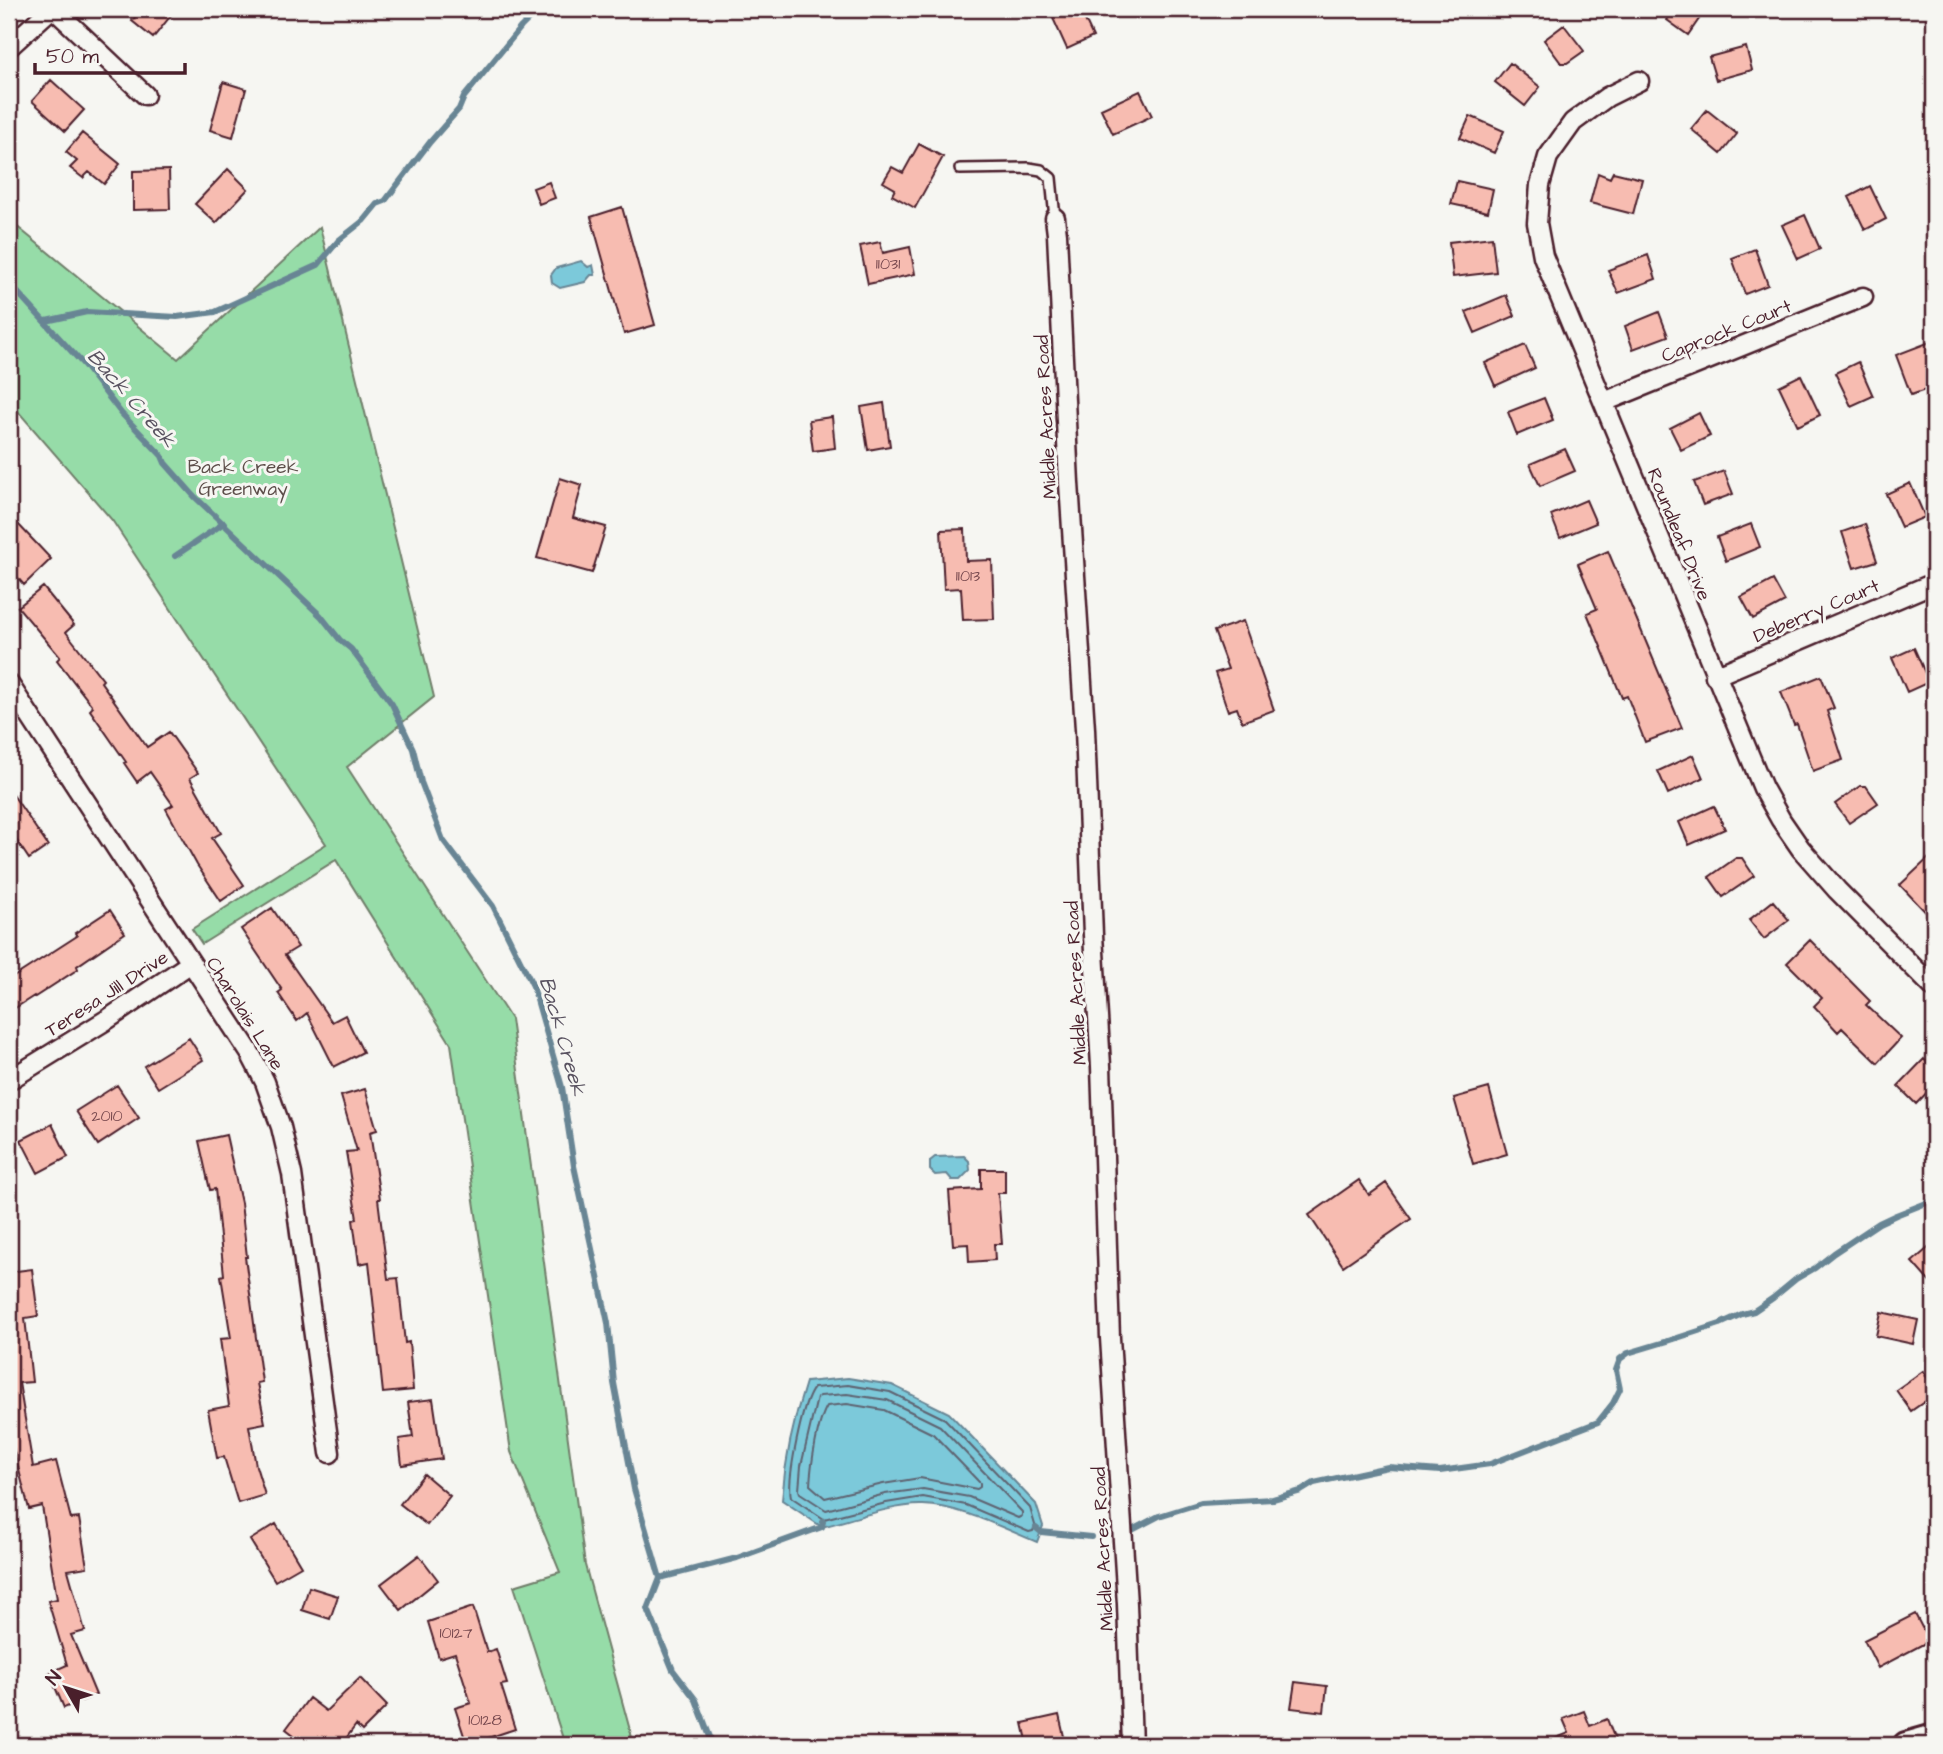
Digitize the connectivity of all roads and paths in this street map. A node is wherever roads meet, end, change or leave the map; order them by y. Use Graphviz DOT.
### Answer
graph roads {
  1 [pos="53,9"];
  2 [pos="9,47"];
  3 [pos="1639,81"];
  4 [pos="145,95"];
  5 [pos="960,169"];
  6 [pos="1055,218"];
  7 [pos="1863,298"];
  8 [pos="1604,402"];
  9 [pos="1934,583"];
  10 [pos="1715,676"];
  11 [pos="9,684"];
  12 [pos="191,963"];
  13 [pos="1932,983"];
  14 [pos="9,1080"];
  15 [pos="330,1454"];
  16 [pos="1934,1737"];
  17 [pos="1132,1745"];
  18 [pos="1906,1745"];
  1 -- 2 [label="street"];
  1 -- 4 [label="street"];
  3 -- 8 [label="street, Roundleaf Drive"];
  5 -- 6 [label="lane"];
  6 -- 17 [label="street, Middle Acres Road"];
  7 -- 8 [label="street, Caprock Court"];
  8 -- 10 [label="street, Roundleaf Drive"];
  9 -- 10 [label="street, Deberry Court"];
  10 -- 13 [label="street, Roundleaf Drive"];
  11 -- 12 [label="street, Charolais Lane"];
  12 -- 14 [label="street, Teresa Jill Drive"];
  12 -- 15 [label="street, Charolais Lane"];
  16 -- 18 [label="street"];
}
